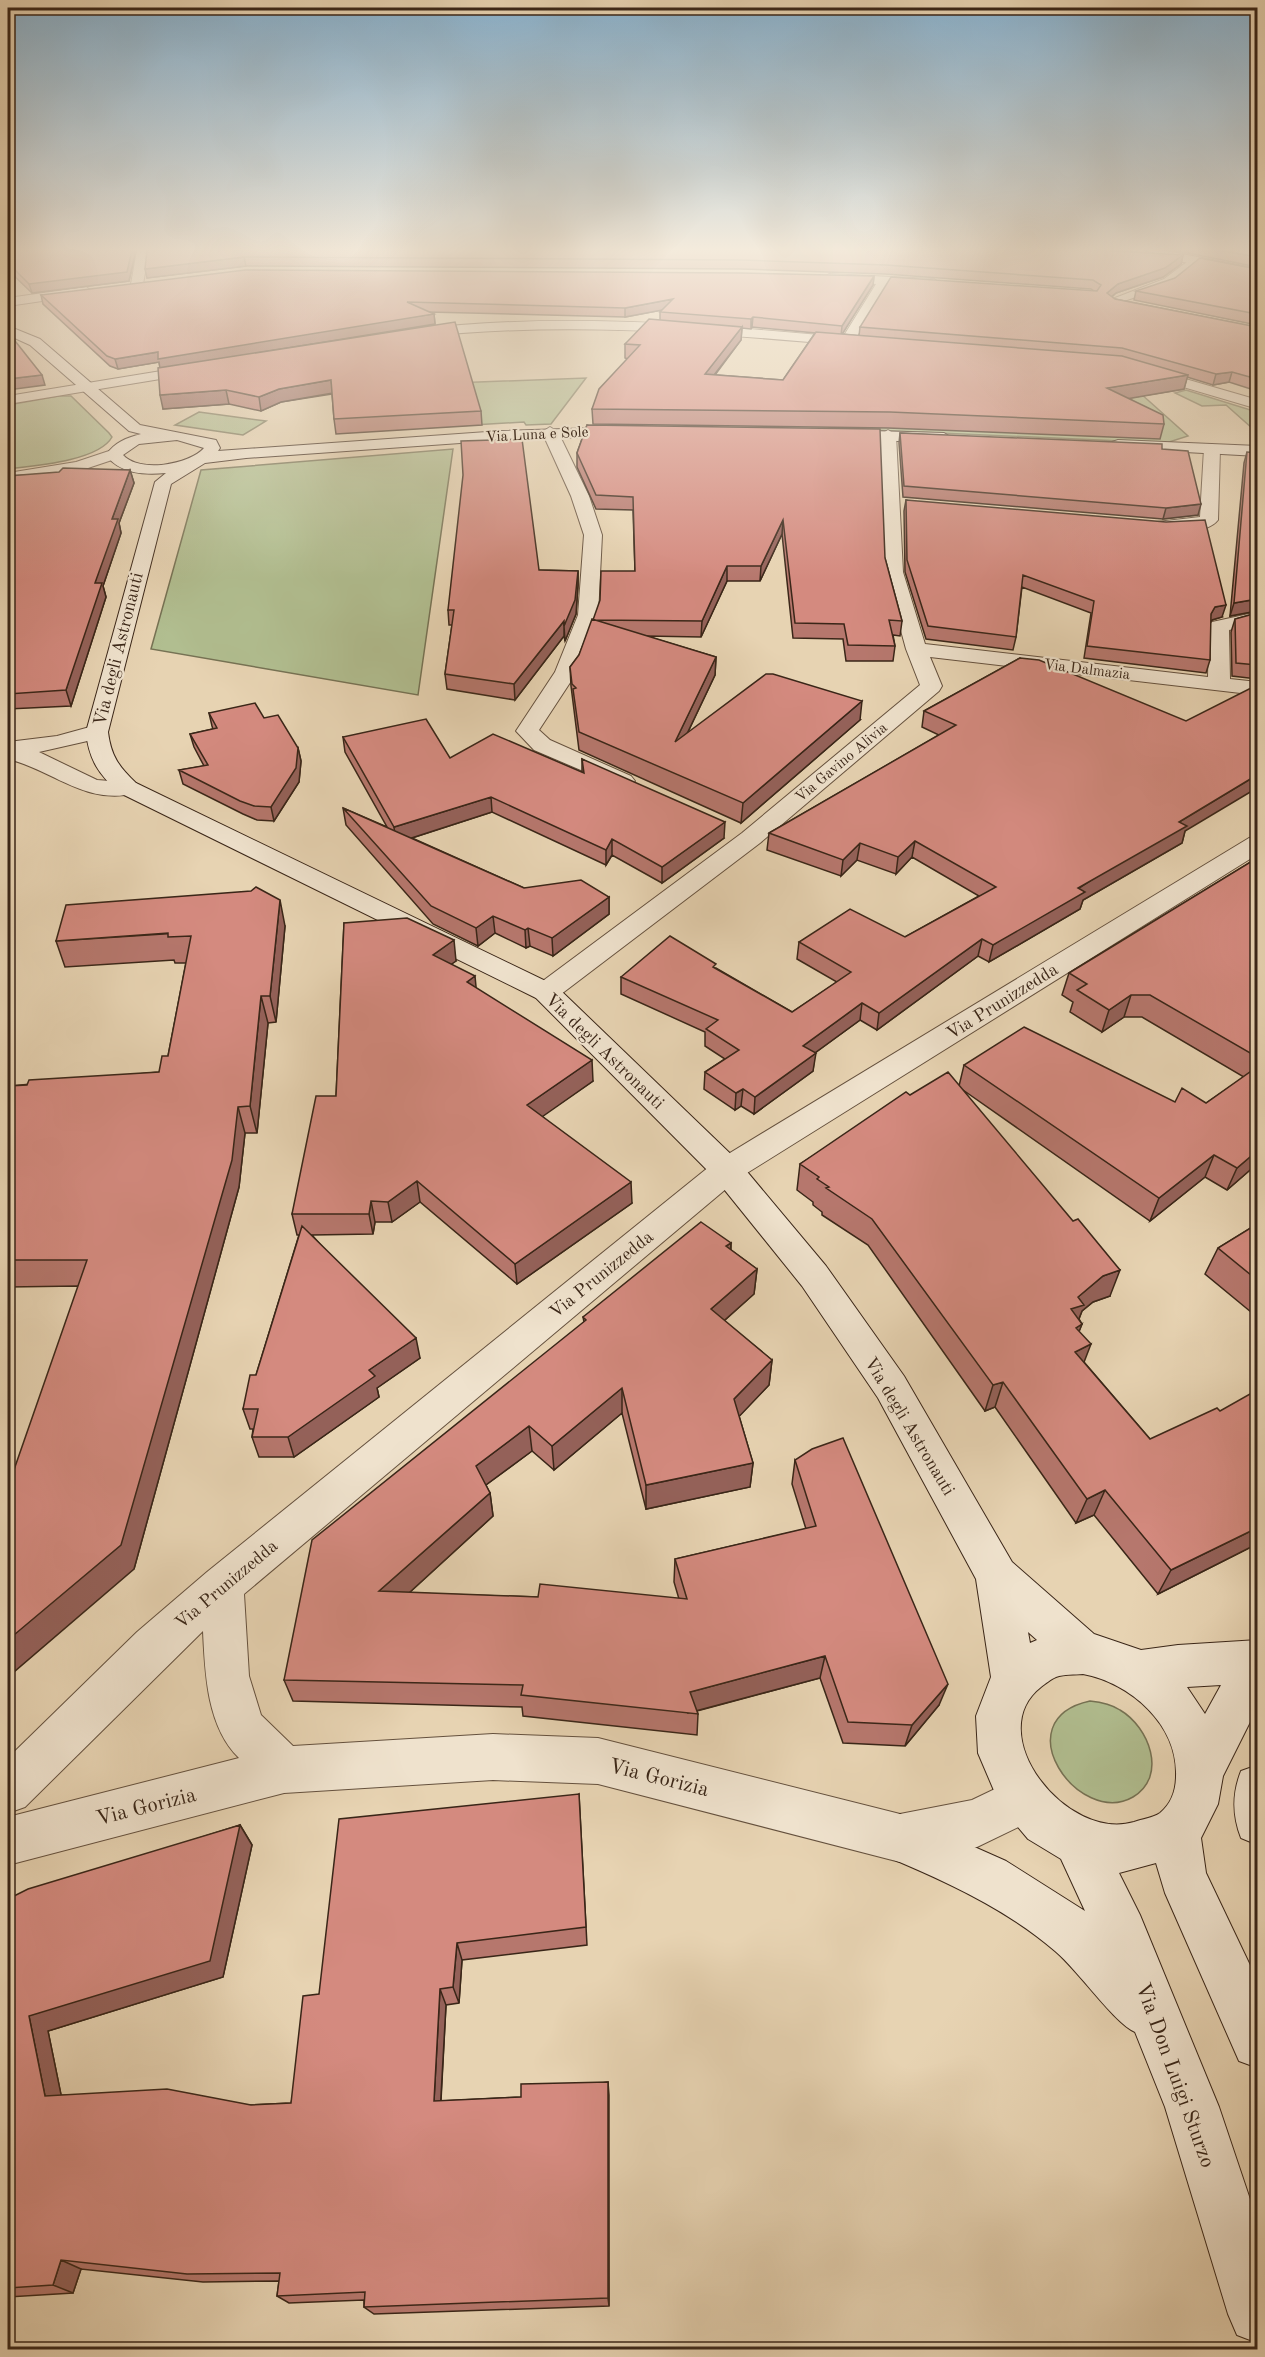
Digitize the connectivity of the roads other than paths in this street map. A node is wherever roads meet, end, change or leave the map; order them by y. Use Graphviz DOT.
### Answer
graph roads {
  1 [pos="55,360"];
  2 [pos="214,366"];
  3 [pos="1131,367"];
  4 [pos="86,387"];
  5 [pos="8,400"];
  6 [pos="1257,405"];
  7 [pos="550,432"];
  8 [pos="648,432"];
  9 [pos="820,434"];
  10 [pos="888,435"];
  11 [pos="132,436"];
  12 [pos="958,438"];
  13 [pos="1098,444"];
  14 [pos="1212,449"];
  15 [pos="1257,452"];
  16 [pos="115,454"];
  17 [pos="202,454"];
  18 [pos="80,466"];
  19 [pos="136,467"];
  20 [pos="8,478"];
  21 [pos="164,482"];
  22 [pos="1140,524"];
  23 [pos="1257,618"];
  24 [pos="916,649"];
  25 [pos="1220,685"];
  26 [pos="1257,689"];
  27 [pos="97,732"];
  28 [pos="8,747"];
  29 [pos="8,752"];
  30 [pos="128,788"];
  31 [pos="639,788"];
  32 [pos="725,826"];
  33 [pos="751,838"];
  34 [pos="1257,843"];
  35 [pos="546,992"];
  36 [pos="727,1170"];
  37 [pos="997,1576"];
  38 [pos="222,1586"];
  39 [pos="1083,1653"];
  40 [pos="1257,1661"];
  41 [pos="1138,1672"];
  42 [pos="1014,1679"];
  43 [pos="284,1770"];
  44 [pos="1200,1772"];
  45 [pos="1257,1788"];
  46 [pos="8,1790"];
  47 [pos="1022,1800"];
  48 [pos="1257,1821"];
  49 [pos="1176,1832"];
  50 [pos="900,1838"];
  51 [pos="8,1842"];
  52 [pos="1079,1843"];
  53 [pos="1162,2031"];
  54 [pos="1257,2042"];
  55 [pos="1257,2314"];
  1 -- 4 [label="street"];
  2 -- 4 [label="street"];
  3 -- 6 [label="street"];
  4 -- 5 [label="street"];
  4 -- 11 [label="street"];
  7 -- 8 [label="street, Via Luna e Sole"];
  7 -- 17 [label="street, Via Luna e Sole"];
  7 -- 31 [label="street"];
  9 -- 10 [label="street"];
  10 -- 12 [label="street"];
  10 -- 24 [label="street, Via Gavino Alivia"];
  11 -- 16 [label="street"];
  11 -- 17 [label="street"];
  13 -- 14 [label="street"];
  14 -- 15 [label="street"];
  14 -- 22 [label="street"];
  16 -- 18 [label="street"];
  16 -- 19 [label="street"];
  17 -- 19 [label="street, Via Luna e Sole"];
  17 -- 21 [label="street"];
  18 -- 19 [label="street"];
  18 -- 20 [label="street"];
  19 -- 21 [label="street"];
  21 -- 27 [label="street, Via degli Astronauti"];
  23 -- 25 [label="street"];
  24 -- 25 [label="street, Via Dalmazia"];
  24 -- 33 [label="street, Via Gavino Alivia"];
  25 -- 26 [label="street, Via Dalmazia"];
  27 -- 28 [label="street"];
  27 -- 30 [label="street, Via degli Astronauti"];
  29 -- 30 [label="street"];
  30 -- 35 [label="street, Via degli Astronauti"];
  32 -- 33 [label="street"];
  33 -- 35 [label="street, Via Gavino Alivia"];
  34 -- 36 [label="street, Via Prunizzedda"];
  35 -- 36 [label="street, Via degli Astronauti"];
  36 -- 37 [label="street, Via degli Astronauti"];
  36 -- 38 [label="street, Via Prunizzedda"];
  37 -- 39 [label="street, Via degli Astronauti"];
  37 -- 42 [label="street, Via degli Astronauti"];
  38 -- 43 [label="street"];
  38 -- 46 [label="street, Via Prunizzedda"];
  39 -- 41 [label="street"];
  39 -- 42 [label="street"];
  40 -- 41 [label="street"];
  40 -- 44 [label="street"];
  41 -- 44 [label="street"];
  42 -- 47 [label="street"];
  43 -- 50 [label="street, Via Gorizia"];
  43 -- 51 [label="street, Via Gorizia"];
  44 -- 49 [label="street"];
  45 -- 48 [label="street"];
  47 -- 50 [label="street, Via Gorizia"];
  47 -- 52 [label="street"];
  49 -- 52 [label="street"];
  49 -- 54 [label="street"];
  50 -- 53 [label="street"];
  52 -- 53 [label="street, Via Don Luigi Sturzo"];
  53 -- 55 [label="street, Via Don Luigi Sturzo"];
}
